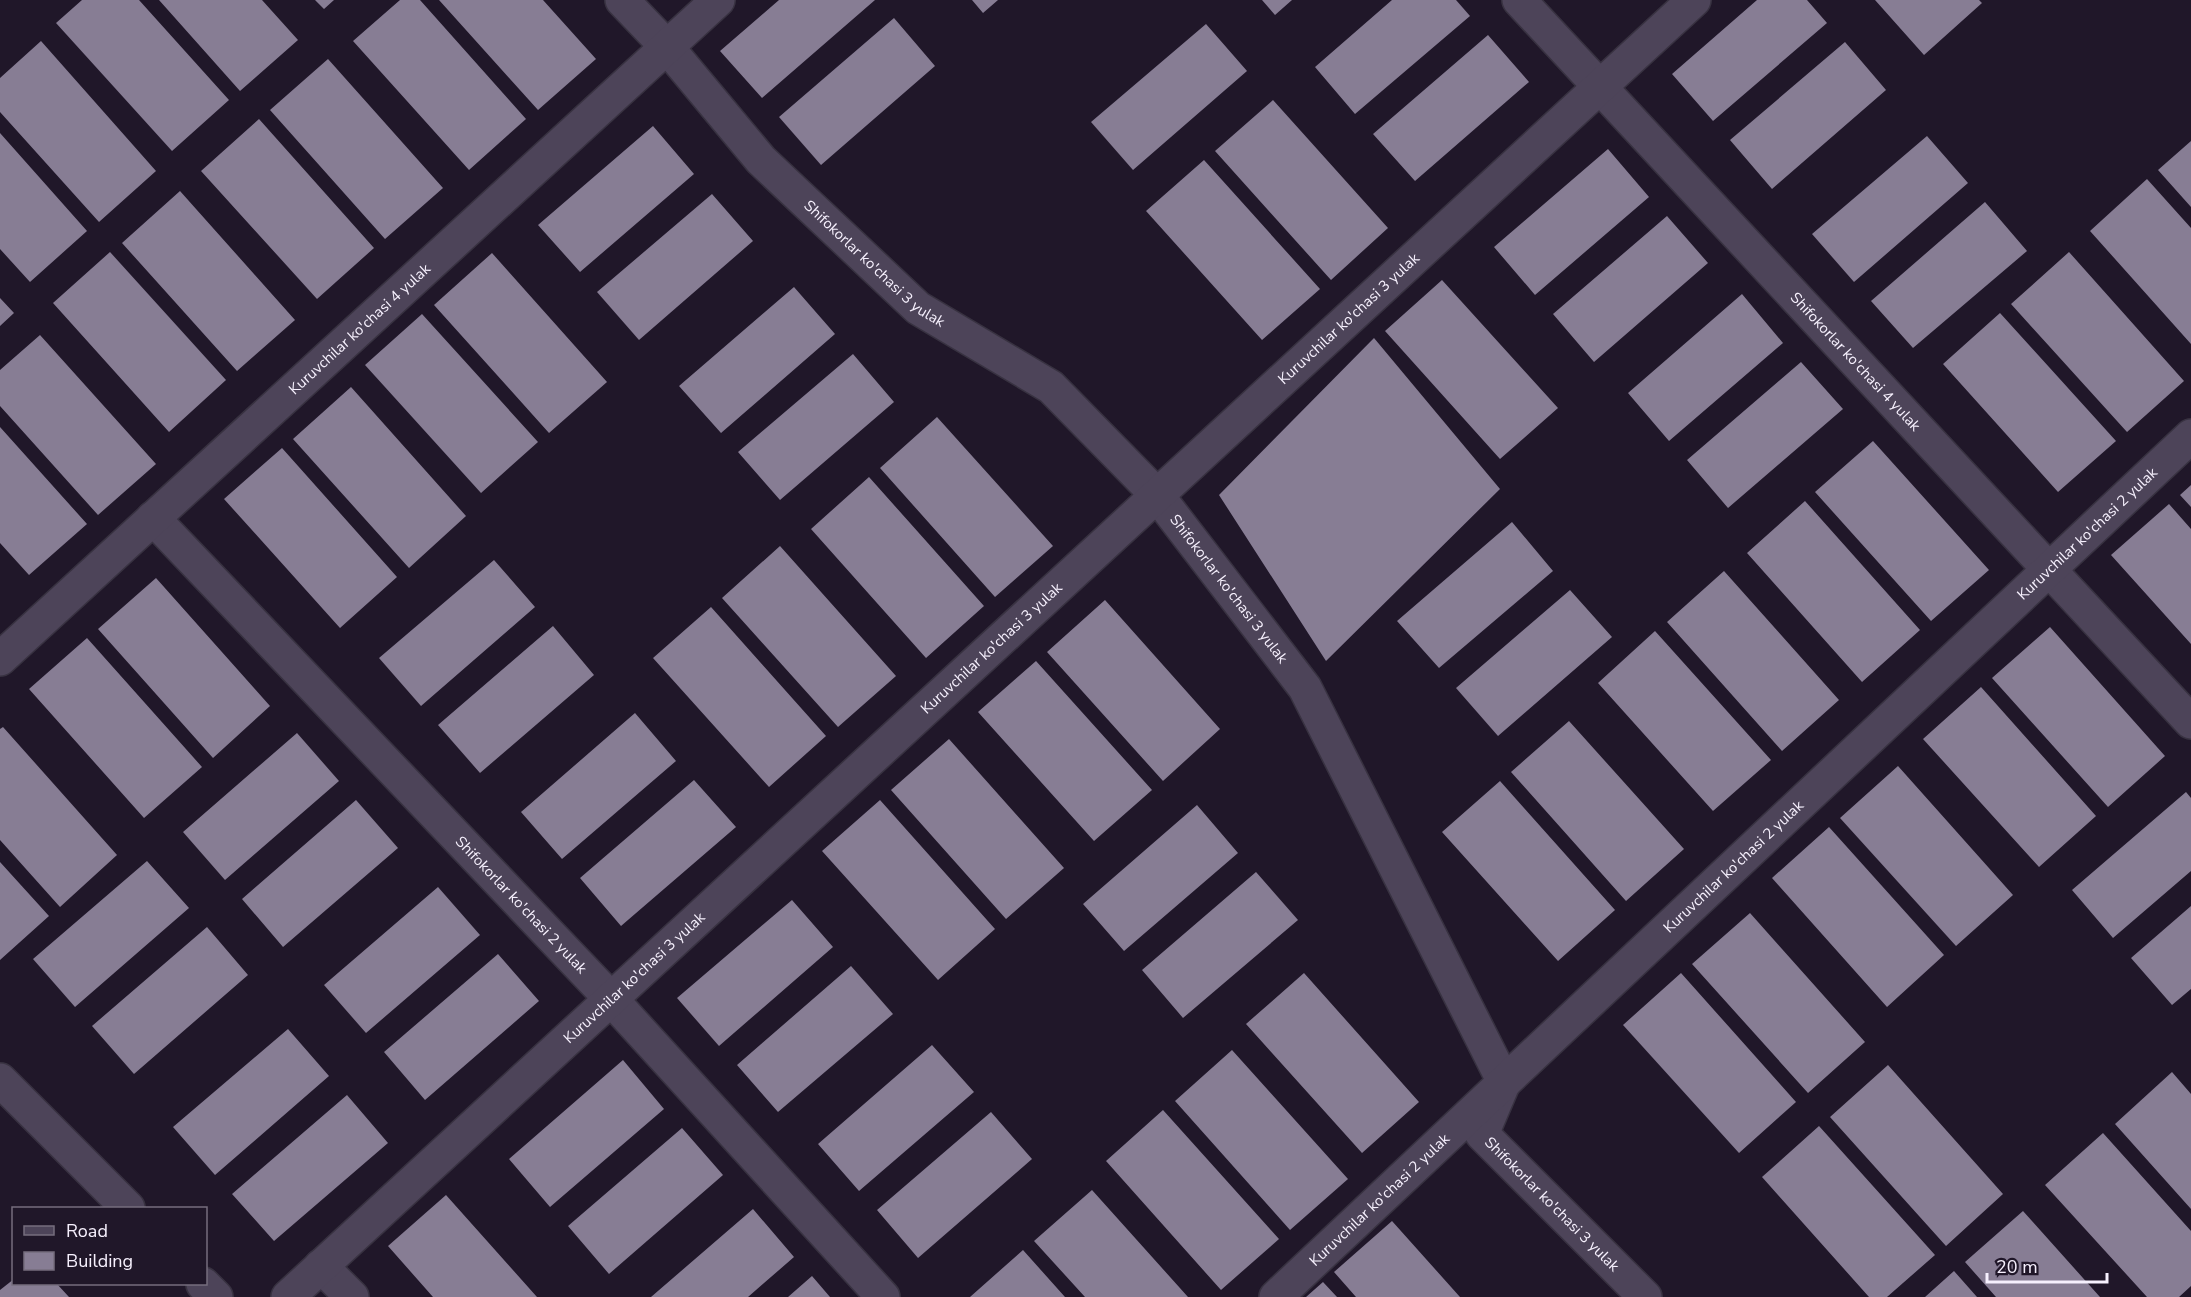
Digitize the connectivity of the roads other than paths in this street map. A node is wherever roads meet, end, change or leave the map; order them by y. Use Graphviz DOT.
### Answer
graph roads {
  1 [pos="622,0"];
  2 [pos="717,0"];
  3 [pos="1519,0"];
  4 [pos="1694,0"];
  5 [pos="666,47"];
  6 [pos="1600,87"];
  7 [pos="2191,436"];
  8 [pos="1157,495"];
  9 [pos="153,518"];
  10 [pos="2047,570"];
  11 [pos="0,659"];
  12 [pos="2191,722"];
  13 [pos="610,999"];
  14 [pos="0,1080"];
  15 [pos="1504,1082"];
  16 [pos="126,1207"];
  17 [pos="321,1266"];
  18 [pos="204,1285"];
  19 [pos="216,1297"];
  20 [pos="288,1297"];
  21 [pos="352,1297"];
  22 [pos="883,1297"];
  23 [pos="1276,1297"];
  24 [pos="1645,1297"];
  1 -- 5 [label="street, Shifokorlar ko'chasi 3 yulak"];
  2 -- 5 [label="street, Kuruvchilar ko'chasi 4 yulak"];
  3 -- 6 [label="street, Shifokorlar ko'chasi 4 yulak"];
  4 -- 6 [label="street, Kuruvchilar ko'chasi 3 yulak"];
  5 -- 8 [label="street, Shifokorlar ko'chasi 3 yulak"];
  5 -- 9 [label="street, Kuruvchilar ko'chasi 4 yulak"];
  6 -- 8 [label="street, Kuruvchilar ko'chasi 3 yulak"];
  6 -- 10 [label="street, Shifokorlar ko'chasi 4 yulak"];
  7 -- 10 [label="street, Kuruvchilar ko'chasi 2 yulak"];
  8 -- 13 [label="street, Kuruvchilar ko'chasi 3 yulak"];
  8 -- 15 [label="street, Shifokorlar ko'chasi 3 yulak"];
  9 -- 11 [label="street, Kuruvchilar ko'chasi 4 yulak"];
  9 -- 13 [label="street, Shifokorlar ko'chasi 2 yulak"];
  10 -- 12 [label="street, Shifokorlar ko'chasi 4 yulak"];
  10 -- 15 [label="street, Kuruvchilar ko'chasi 2 yulak"];
  13 -- 17 [label="street, Kuruvchilar ko'chasi 3 yulak"];
  13 -- 22 [label="street, Shifokorlar ko'chasi 2 yulak"];
  14 -- 16 [label="street"];
  15 -- 23 [label="street, Kuruvchilar ko'chasi 2 yulak"];
  15 -- 24 [label="street, Shifokorlar ko'chasi 3 yulak"];
  17 -- 20 [label="street, Kuruvchilar ko'chasi 3 yulak"];
  17 -- 21 [label="street"];
  18 -- 19 [label="street"];
}
